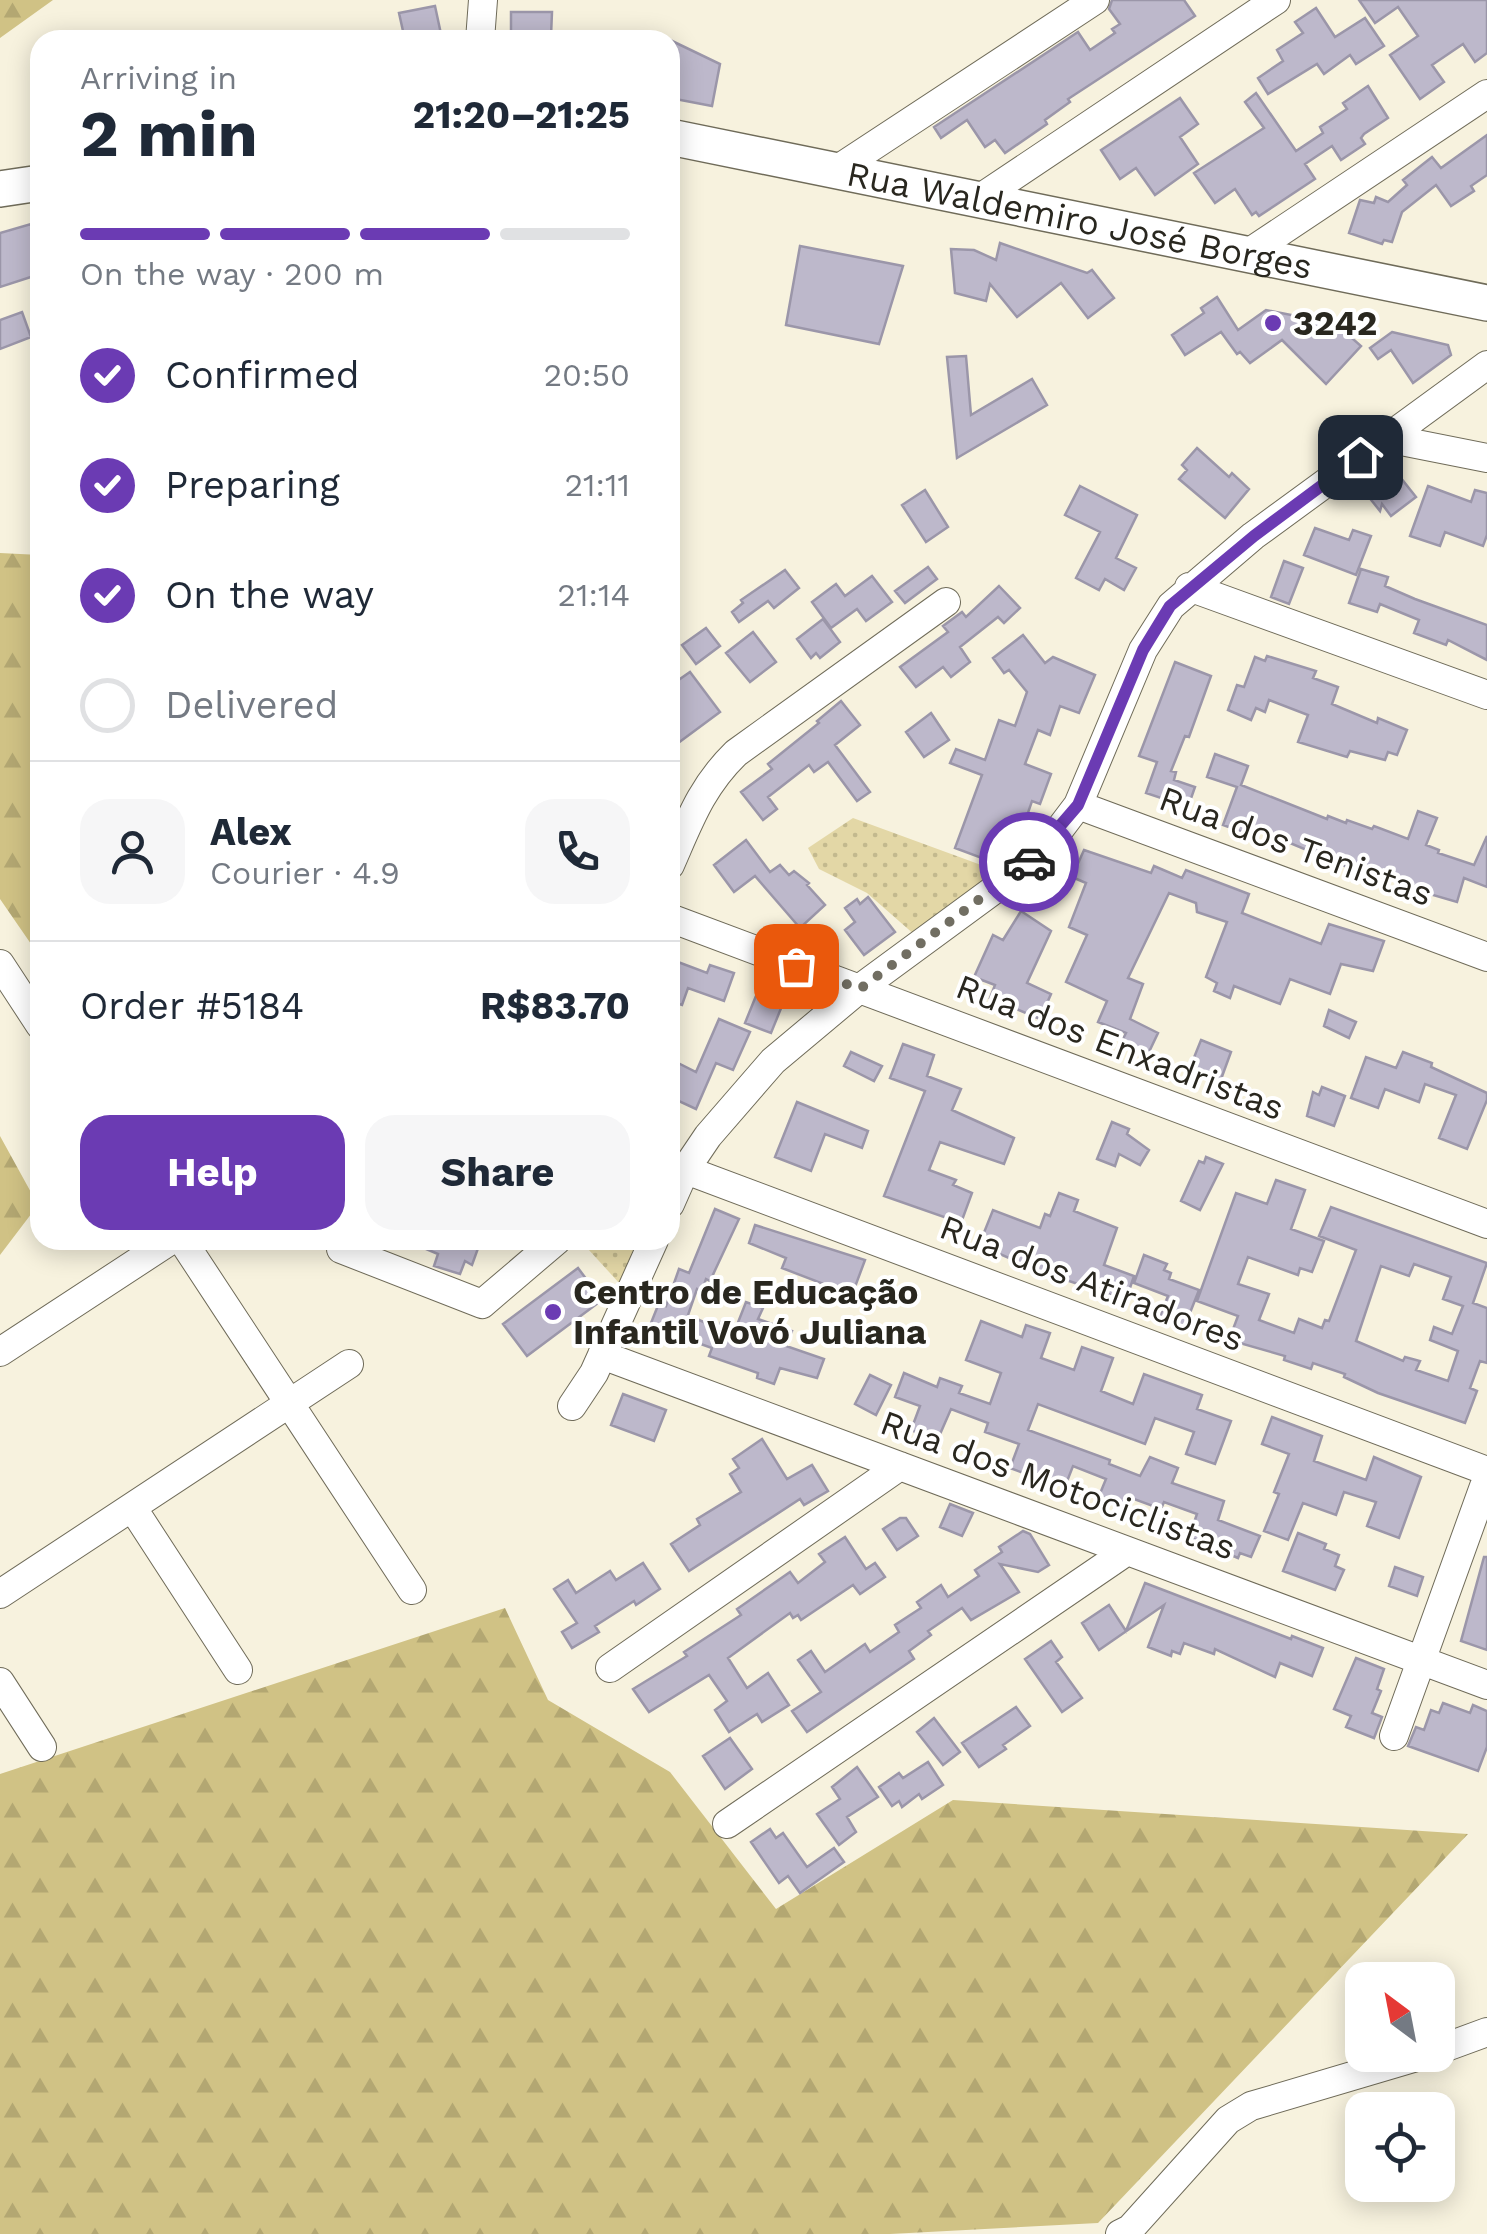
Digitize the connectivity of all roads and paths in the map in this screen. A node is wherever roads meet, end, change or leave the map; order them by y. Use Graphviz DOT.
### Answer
graph roads {
  1 [pos="483,0"];
  2 [pos="1095,0"];
  3 [pos="1276,0"];
  4 [pos="481,30"];
  5 [pos="1487,94"];
  6 [pos="680,139"];
  7 [pos="838,170"];
  8 [pos="30,184"];
  9 [pos="0,189"];
  10 [pos="978,198"];
  11 [pos="1247,254"];
  12 [pos="1487,303"];
  13 [pos="1487,364"];
  14 [pos="1386,438"];
  15 [pos="1487,458"];
  16 [pos="1189,587"];
  17 [pos="946,602"];
  18 [pos="1487,695"];
  19 [pos="1078,805"];
  20 [pos="680,843"];
  21 [pos="680,922"];
  22 [pos="1487,957"];
  23 [pos="0,964"];
  24 [pos="860,989"];
  25 [pos="30,1010"];
  26 [pos="680,1165"];
  27 [pos="680,1168"];
  28 [pos="1487,1224"];
  29 [pos="156,1250"];
  30 [pos="189,1250"];
  31 [pos="343,1250"];
  32 [pos="545,1250"];
  33 [pos="650,1250"];
  34 [pos="0,1352"];
  35 [pos="602,1356"];
  36 [pos="350,1364"];
  37 [pos="290,1404"];
  38 [pos="572,1406"];
  39 [pos="900,1466"];
  40 [pos="1487,1474"];
  41 [pos="132,1507"];
  42 [pos="1126,1551"];
  43 [pos="412,1590"];
  44 [pos="0,1594"];
  45 [pos="1422,1660"];
  46 [pos="610,1668"];
  47 [pos="238,1670"];
  48 [pos="0,1682"];
  49 [pos="1487,1685"];
  50 [pos="1394,1736"];
  51 [pos="42,1747"];
  52 [pos="727,1824"];
  53 [pos="1487,2032"];
  54 [pos="1455,2044"];
  55 [pos="1366,2072"];
  56 [pos="1120,2234"];
  1 -- 4 [label="street"];
  2 -- 7 [label="street"];
  3 -- 10 [label="street"];
  5 -- 11 [label="street"];
  6 -- 7 [label="main road, Rua Waldemiro José Borges"];
  7 -- 10 [label="main road, Rua Waldemiro José Borges"];
  8 -- 9 [label="main road"];
  10 -- 11 [label="main road, Rua Waldemiro José Borges"];
  11 -- 12 [label="main road, Rua Waldemiro José Borges"];
  13 -- 14 [label="street"];
  14 -- 15 [label="street"];
  14 -- 16 [label="street"];
  16 -- 18 [label="street"];
  16 -- 19 [label="street"];
  17 -- 20 [label="street"];
  19 -- 22 [label="street, Rua dos Tenistas"];
  19 -- 24 [label="street"];
  21 -- 24 [label="street, Rua dos Enxadristas"];
  23 -- 25 [label="street"];
  24 -- 26 [label="street"];
  24 -- 28 [label="street, Rua dos Enxadristas"];
  27 -- 40 [label="street, Rua dos Atiradores"];
  29 -- 34 [label="street"];
  30 -- 37 [label="street"];
  31 -- 32 [label="street"];
  33 -- 35 [label="street"];
  35 -- 38 [label="street"];
  35 -- 39 [label="street, Rua dos Motociclistas"];
  36 -- 37 [label="street"];
  37 -- 41 [label="street"];
  37 -- 43 [label="street"];
  39 -- 42 [label="street, Rua dos Motociclistas"];
  39 -- 46 [label="street"];
  40 -- 45 [label="street"];
  41 -- 44 [label="street"];
  41 -- 47 [label="street"];
  42 -- 45 [label="street, Rua dos Motociclistas"];
  42 -- 52 [label="street"];
  45 -- 49 [label="street, Rua dos Motociclistas"];
  45 -- 50 [label="street"];
  48 -- 51 [label="street"];
  53 -- 54 [label="street"];
  55 -- 56 [label="street"];
}
